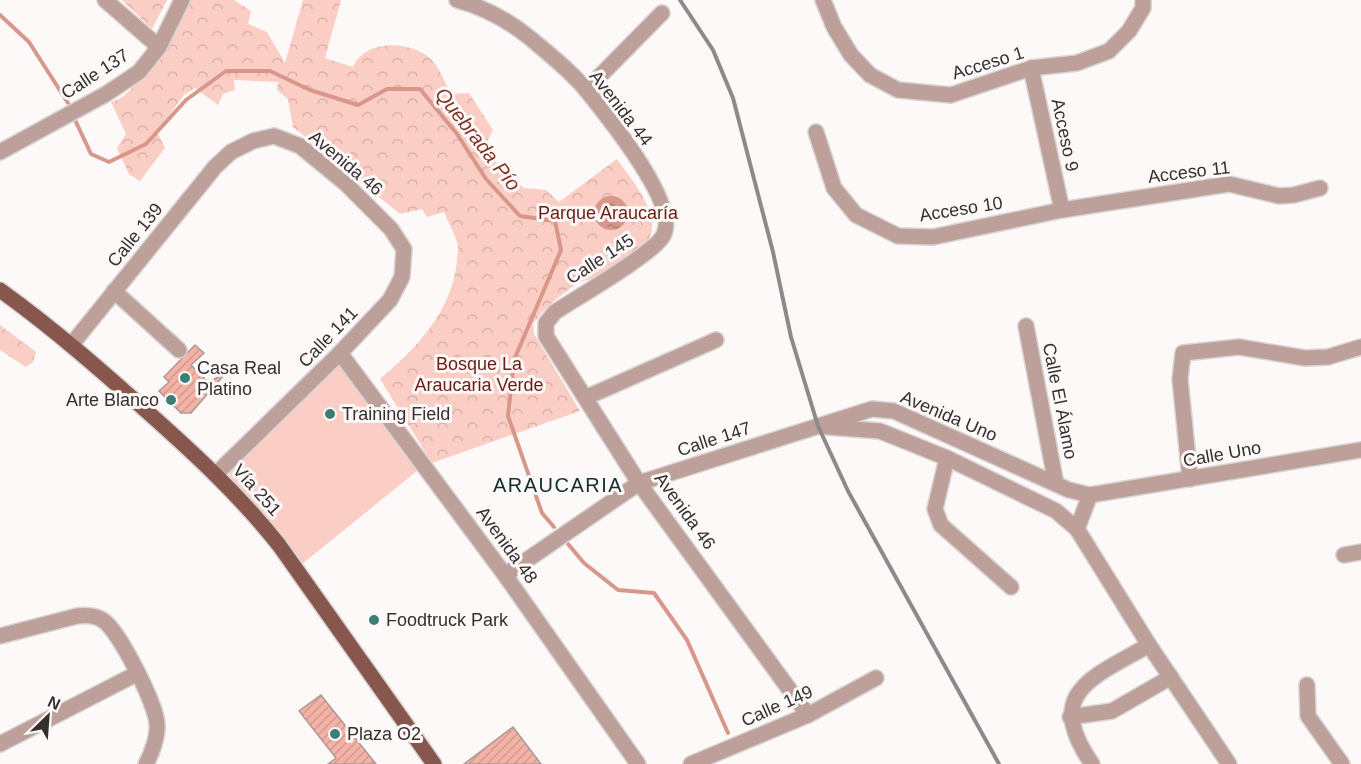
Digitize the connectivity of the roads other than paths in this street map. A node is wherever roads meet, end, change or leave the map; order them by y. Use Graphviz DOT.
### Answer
graph roads {
  1 [pos="105,0"];
  2 [pos="182,0"];
  3 [pos="823,0"];
  4 [pos="1143,0"];
  5 [pos="464,1"];
  6 [pos="662,13"];
  7 [pos="159,47"];
  8 [pos="1031,68"];
  9 [pos="586,90"];
  10 [pos="816,132"];
  11 [pos="0,152"];
  12 [pos="231,152"];
  13 [pos="1320,188"];
  14 [pos="1062,210"];
  15 [pos="667,223"];
  16 [pos="0,290"];
  17 [pos="114,291"];
  18 [pos="390,300"];
  19 [pos="546,323"];
  20 [pos="1026,326"];
  21 [pos="716,340"];
  22 [pos="72,344"];
  23 [pos="1361,346"];
  24 [pos="179,350"];
  25 [pos="340,353"];
  26 [pos="587,397"];
  27 [pos="818,426"];
  28 [pos="1361,450"];
  29 [pos="946,458"];
  30 [pos="216,474"];
  31 [pos="1190,479"];
  32 [pos="639,483"];
  33 [pos="1062,487"];
  34 [pos="1086,503"];
  35 [pos="1056,511"];
  36 [pos="1077,529"];
  37 [pos="1361,552"];
  38 [pos="1344,555"];
  39 [pos="506,575"];
  40 [pos="1011,587"];
  41 [pos="0,636"];
  42 [pos="1149,645"];
  43 [pos="138,673"];
  44 [pos="1171,677"];
  45 [pos="876,678"];
  46 [pos="1307,685"];
  47 [pos="808,715"];
  48 [pos="1070,717"];
  49 [pos="0,744"];
  50 [pos="148,761"];
  51 [pos="434,764"];
  52 [pos="638,764"];
  53 [pos="691,764"];
  54 [pos="1092,764"];
  55 [pos="1229,764"];
  56 [pos="1342,764"];
  1 -- 7 [label="street"];
  2 -- 7 [label="street, Calle 137"];
  3 -- 8 [label="street, Acceso 1"];
  4 -- 8 [label="street, Acceso 1"];
  5 -- 9 [label="street, Avenida 44"];
  6 -- 9 [label="street"];
  7 -- 11 [label="street, Calle 137"];
  8 -- 14 [label="street, Acceso 9"];
  9 -- 15 [label="street, Avenida 44"];
  10 -- 14 [label="street, Acceso 10"];
  12 -- 17 [label="street, Calle 139"];
  12 -- 18 [label="street, Avenida 46"];
  13 -- 14 [label="street, Acceso 11"];
  15 -- 19 [label="street, Calle 145"];
  16 -- 22 [label="main road, Vía 251"];
  17 -- 22 [label="street, Calle 139"];
  17 -- 24 [label="street"];
  18 -- 25 [label="street, Calle 141"];
  19 -- 26 [label="street, Avenida 46"];
  20 -- 33 [label="street, Calle El Álamo"];
  21 -- 26 [label="street"];
  22 -- 30 [label="main road, Vía 251"];
  23 -- 31 [label="street"];
  25 -- 30 [label="street, Calle 141"];
  25 -- 39 [label="street, Avenida 48"];
  26 -- 32 [label="street, Avenida 46"];
  27 -- 29 [label="street"];
  27 -- 32 [label="street, Calle 147"];
  27 -- 33 [label="street, Avenida Uno"];
  28 -- 31 [label="street, Calle Uno"];
  29 -- 35 [label="street"];
  29 -- 40 [label="street"];
  30 -- 51 [label="main road, Vía 251"];
  31 -- 34 [label="street, Calle Uno"];
  32 -- 39 [label="street, Calle 147"];
  32 -- 47 [label="street, Avenida 46"];
  33 -- 34 [label="street, Avenida Uno"];
  34 -- 35 [label="street, Calle Uno"];
  34 -- 36 [label="street"];
  35 -- 36 [label="street"];
  36 -- 42 [label="street"];
  37 -- 38 [label="street"];
  39 -- 52 [label="street, Avenida 48"];
  41 -- 43 [label="street"];
  42 -- 44 [label="street"];
  42 -- 48 [label="street"];
  43 -- 49 [label="street"];
  43 -- 50 [label="street"];
  44 -- 48 [label="street"];
  44 -- 55 [label="street"];
  45 -- 47 [label="street, Calle 149"];
  46 -- 56 [label="street"];
  47 -- 53 [label="street, Calle 149"];
  48 -- 54 [label="street"];
}
